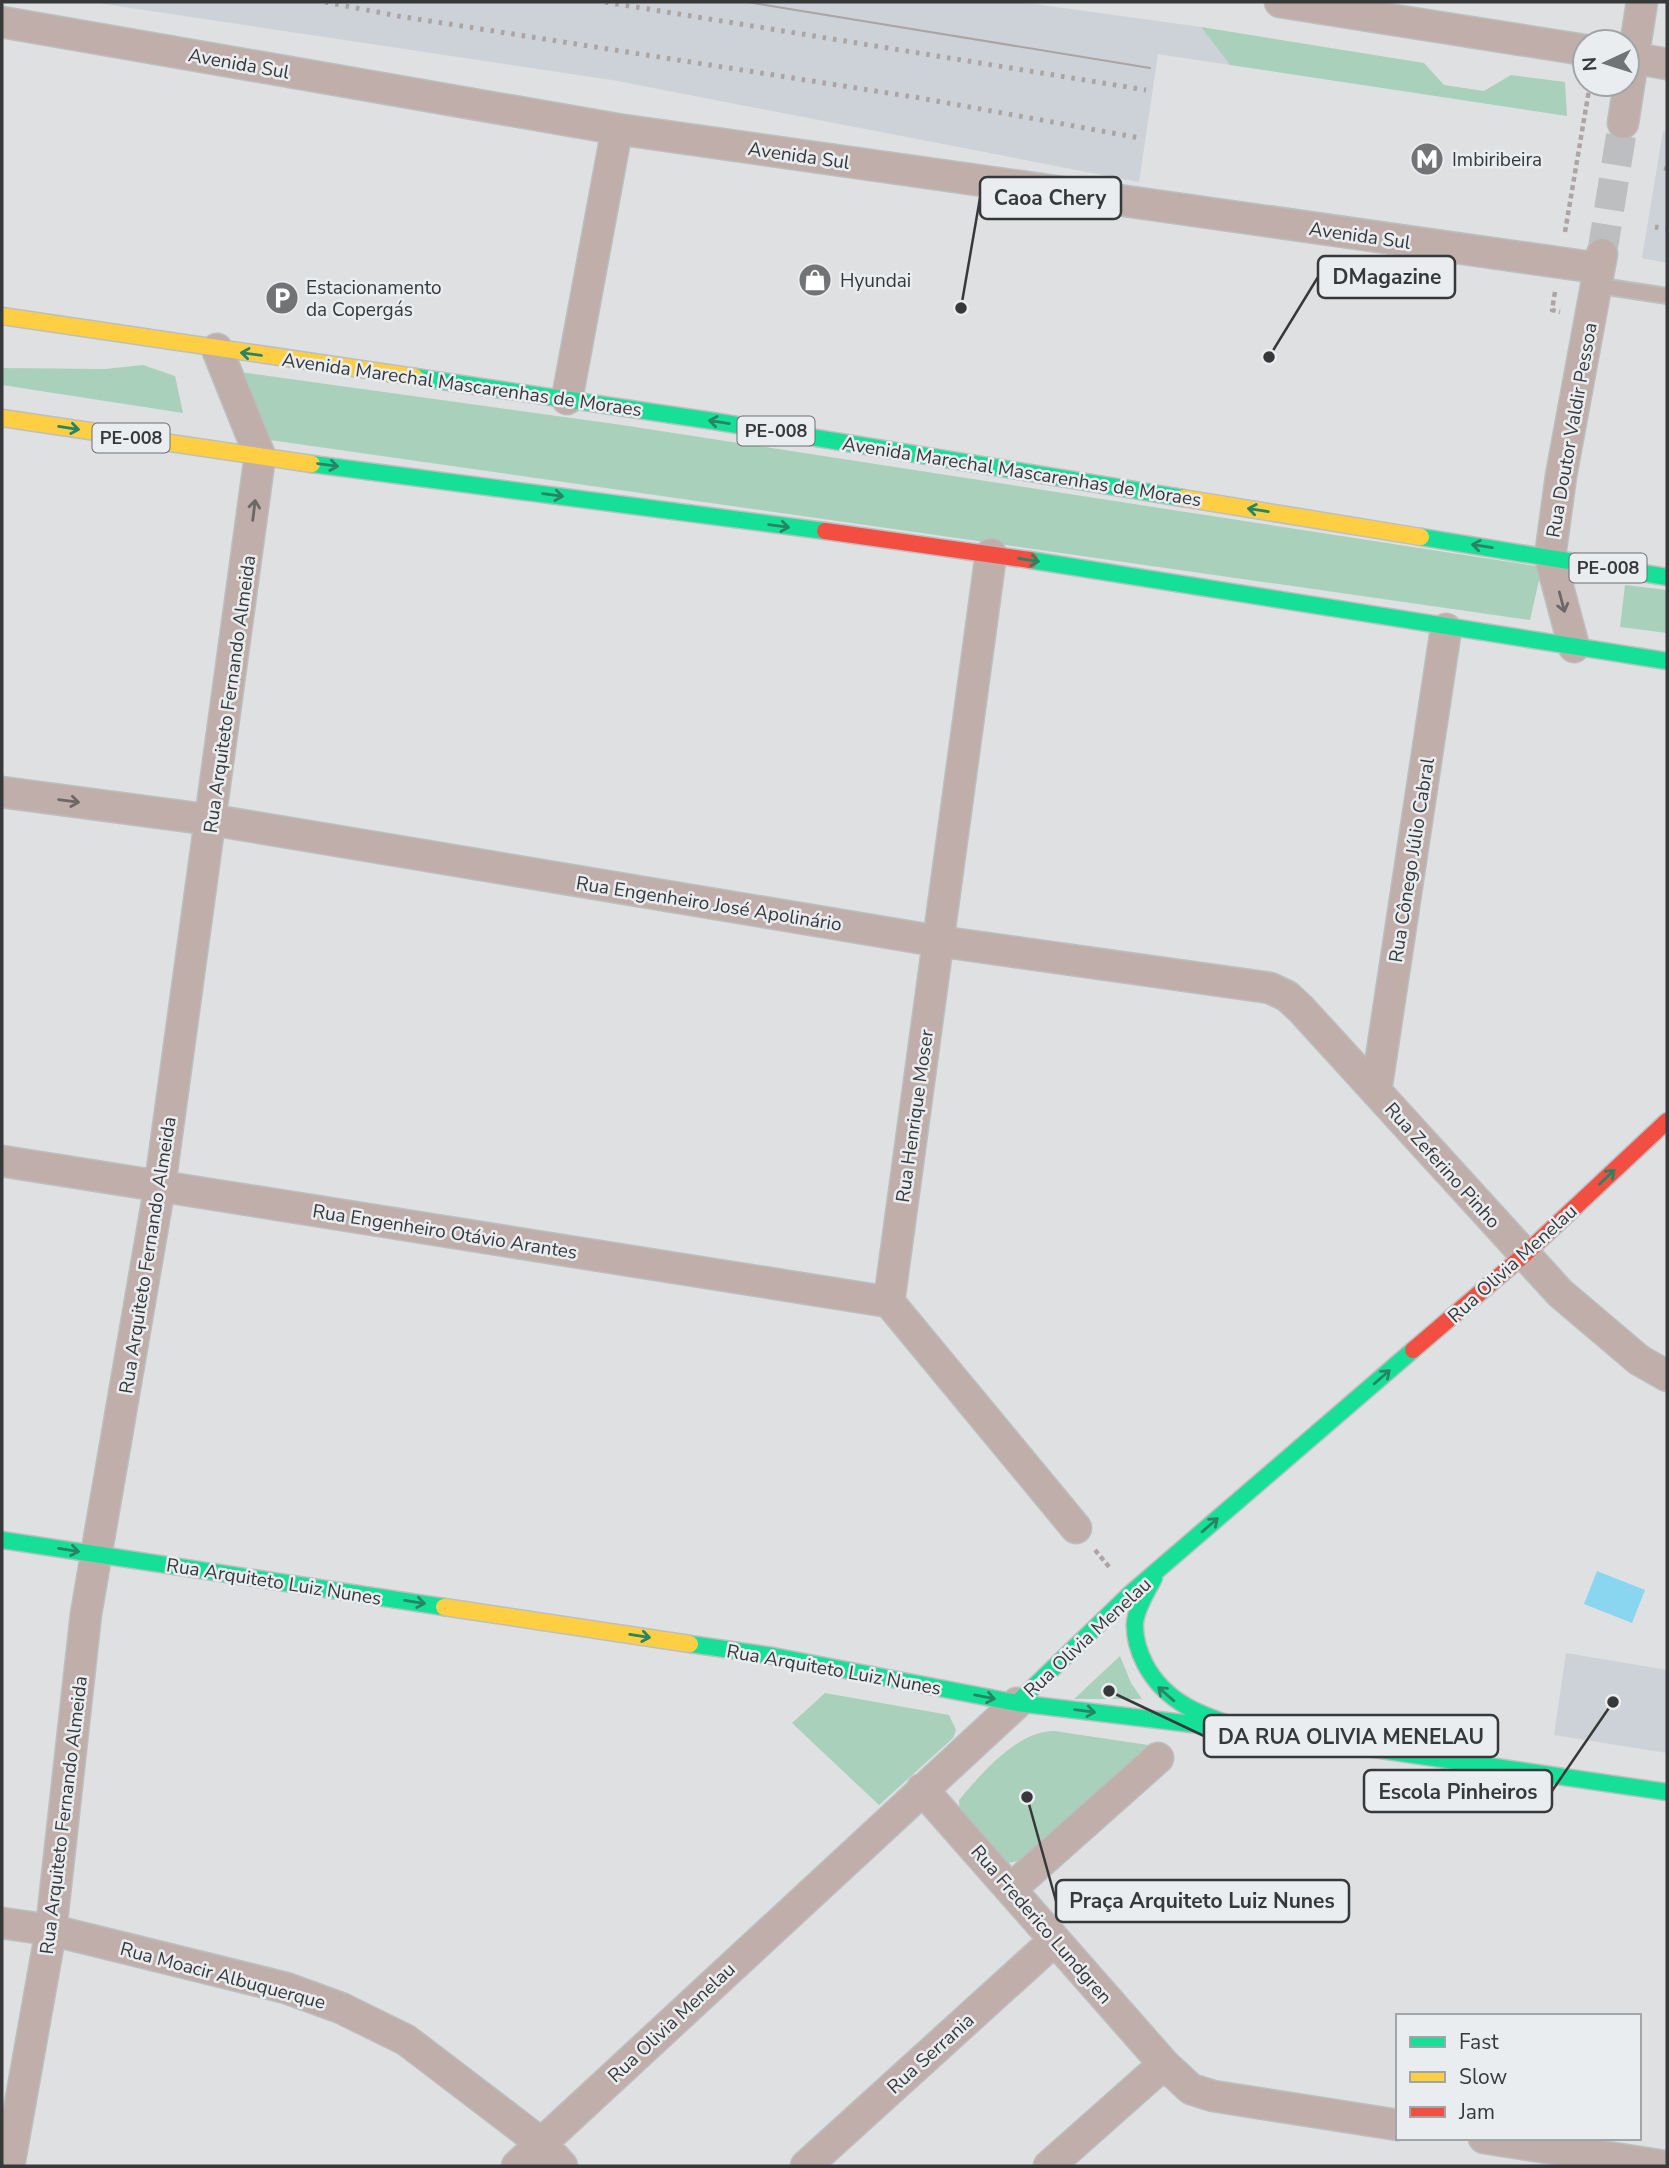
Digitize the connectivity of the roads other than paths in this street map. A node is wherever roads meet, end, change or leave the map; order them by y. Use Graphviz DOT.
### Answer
graph roads {
  1 [pos="1280,2"];
  2 [pos="1642,2"];
  3 [pos="2,22"];
  4 [pos="1636,28"];
  5 [pos="1571,48"];
  6 [pos="1641,59"];
  7 [pos="1667,64"];
  8 [pos="1626,98"];
  9 [pos="1623,123"];
  10 [pos="617,129"];
  11 [pos="1598,269"];
  12 [pos="1667,296"];
  13 [pos="2,316"];
  14 [pos="94,330"];
  15 [pos="28,336"];
  16 [pos="217,349"];
  17 [pos="567,399"];
  18 [pos="2,418"];
  19 [pos="260,456"];
  20 [pos="991,554"];
  21 [pos="1550,557"];
  22 [pos="1667,577"];
  23 [pos="1446,629"];
  24 [pos="1574,647"];
  25 [pos="1667,661"];
  26 [pos="2,792"];
  27 [pos="212,820"];
  28 [pos="937,941"];
  29 [pos="1376,1091"];
  30 [pos="1667,1121"];
  31 [pos="2,1161"];
  32 [pos="160,1185"];
  33 [pos="1524,1255"];
  34 [pos="889,1302"];
  35 [pos="1667,1376"];
  36 [pos="1076,1528"];
  37 [pos="2,1540"];
  38 [pos="97,1554"];
  39 [pos="1158,1570"];
  40 [pos="1017,1703"];
  41 [pos="1250,1731"];
  42 [pos="1158,1758"];
  43 [pos="922,1789"];
  44 [pos="1667,1792"];
  45 [pos="1012,1888"];
  46 [pos="2,1923"];
  47 [pos="51,1930"];
  48 [pos="1055,1940"];
  49 [pos="1164,2064"];
  50 [pos="1396,2125"];
  51 [pos="1497,2140"];
  52 [pos="541,2143"];
  53 [pos="9,2166"];
  54 [pos="517,2166"];
  55 [pos="562,2166"];
  56 [pos="806,2166"];
  57 [pos="1049,2166"];
  58 [pos="1665,2166"];
  1 -- 5 [label="street"];
  2 -- 4 [label="street"];
  3 -- 10 [label="street, Avenida Sul"];
  6 -- 7 [label="street"];
  8 -- 9 [label="street"];
  10 -- 11 [label="street, Avenida Sul"];
  10 -- 17 [label="street"];
  11 -- 12 [label="lane"];
  11 -- 21 [label="street, Rua Doutor Valdir Pessoa"];
  13 -- 14 [label="main road, Avenida Marechal Mascarenhas de Moraes / PE-008"];
  14 -- 15 [label="main road"];
  14 -- 16 [label="main road, Avenida Marechal Mascarenhas de Moraes / PE-008"];
  17 -- 16 [label="main road, Avenida Marechal Mascarenhas de Moraes / PE-008, one-way"];
  16 -- 19 [label="street, Rua Arquiteto Fernando Almeida"];
  21 -- 17 [label="main road, Avenida Marechal Mascarenhas de Moraes / PE-008, one-way"];
  18 -- 19 [label="main road, PE-008, one-way"];
  19 -- 20 [label="main road, PE-008, one-way"];
  27 -- 19 [label="street, Rua Arquiteto Fernando Almeida, one-way"];
  20 -- 23 [label="main road, PE-008, one-way"];
  20 -- 28 [label="street, Rua Henrique Moser"];
  21 -- 22 [label="main road, Avenida Marechal Mascarenhas de Moraes / PE-008"];
  21 -- 24 [label="street, Rua Doutor Valdir Pessoa, one-way"];
  23 -- 24 [label="main road, PE-008"];
  23 -- 29 [label="street, Rua Cônego Júlio Cabral"];
  24 -- 25 [label="main road, PE-008"];
  26 -- 27 [label="street, Rua Engenheiro José Apolinário, one-way"];
  27 -- 28 [label="street, Rua Engenheiro José Apolinário"];
  27 -- 32 [label="street, Rua Arquiteto Fernando Almeida"];
  28 -- 29 [label="street, Rua Engenheiro José Apolinário"];
  28 -- 34 [label="street, Rua Henrique Moser"];
  29 -- 33 [label="street, Rua Zeferino Pinho"];
  33 -- 30 [label="main road, Rua Olivia Menelau, one-way"];
  31 -- 32 [label="street, Rua Engenheiro Otávio Arantes"];
  32 -- 34 [label="street, Rua Engenheiro Otávio Arantes"];
  32 -- 38 [label="street, Rua Arquiteto Fernando Almeida"];
  33 -- 35 [label="street, Rua Zeferino Pinho"];
  39 -- 33 [label="main road, Rua Olivia Menelau, one-way"];
  34 -- 36 [label="street"];
  37 -- 38 [label="main road, Rua Arquiteto Luiz Nunes, one-way"];
  38 -- 40 [label="main road, Rua Arquiteto Luiz Nunes, one-way"];
  38 -- 47 [label="street, Rua Arquiteto Fernando Almeida"];
  39 -- 40 [label="main road, Rua Olivia Menelau"];
  41 -- 39 [label="main road, one-way"];
  40 -- 41 [label="main road, Rua Arquiteto Luiz Nunes, one-way"];
  40 -- 43 [label="street, Rua Olivia Menelau"];
  41 -- 44 [label="main road, Rua Arquiteto Luiz Nunes"];
  42 -- 45 [label="street"];
  43 -- 45 [label="street, Rua Frederico Lundgren"];
  43 -- 52 [label="street, Rua Olivia Menelau"];
  45 -- 48 [label="street, Rua Frederico Lundgren"];
  46 -- 47 [label="street, Rua Moacir Albuquerque"];
  47 -- 52 [label="street, Rua Moacir Albuquerque"];
  47 -- 53 [label="street, Rua Arquiteto Fernando Almeida"];
  48 -- 49 [label="street, Rua Frederico Lundgren"];
  48 -- 56 [label="street, Rua Serrania"];
  49 -- 50 [label="street, Rua Frederico Lundgren"];
  49 -- 57 [label="street"];
  51 -- 58 [label="street"];
  52 -- 54 [label="street, Rua Olivia Menelau"];
  52 -- 55 [label="street, Rua Moacir Albuquerque"];
}
